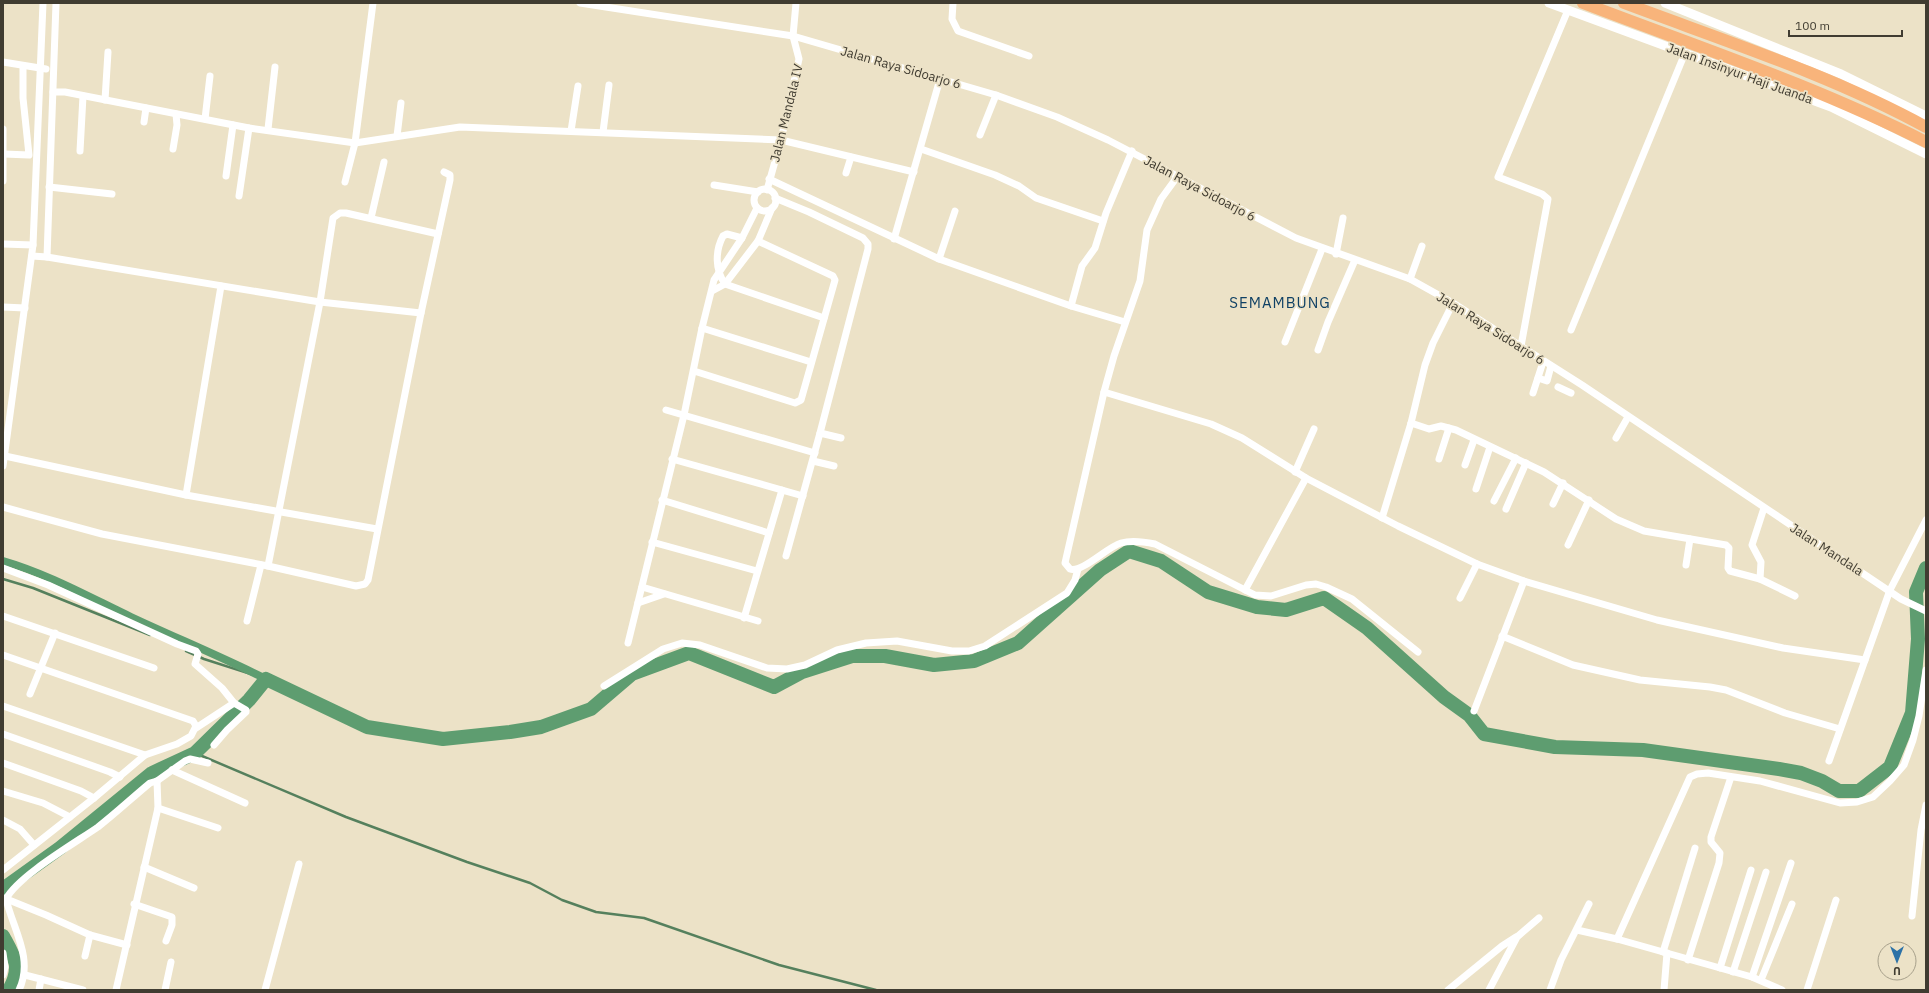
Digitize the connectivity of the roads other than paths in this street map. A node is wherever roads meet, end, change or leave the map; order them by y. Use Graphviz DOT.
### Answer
graph roads {
  1 [pos="43,3"];
  2 [pos="56,3"];
  3 [pos="373,3"];
  4 [pos="580,3"];
  5 [pos="796,3"];
  6 [pos="952,3"];
  7 [pos="1549,3"];
  8 [pos="1583,3"];
  9 [pos="1624,3"];
  10 [pos="1664,3"];
  11 [pos="1568,10"];
  12 [pos="793,36"];
  13 [pos="108,52"];
  14 [pos="1685,53"];
  15 [pos="1029,56"];
  16 [pos="3,62"];
  17 [pos="23,67"];
  18 [pos="275,67"];
  19 [pos="42,68"];
  20 [pos="53,70"];
  21 [pos="210,76"];
  22 [pos="940,79"];
  23 [pos="609,85"];
  24 [pos="578,86"];
  25 [pos="1789,86"];
  26 [pos="53,92"];
  27 [pos="996,95"];
  28 [pos="83,96"];
  29 [pos="105,100"];
  30 [pos="401,103"];
  31 [pos="146,108"];
  32 [pos="176,114"];
  33 [pos="1926,116"];
  34 [pos="205,119"];
  35 [pos="144,122"];
  36 [pos="233,125"];
  37 [pos="1926,127"];
  38 [pos="249,128"];
  39 [pos="3,129"];
  40 [pos="268,129"];
  41 [pos="571,131"];
  42 [pos="603,132"];
  43 [pos="980,135"];
  44 [pos="396,136"];
  45 [pos="781,140"];
  46 [pos="1926,142"];
  47 [pos="355,143"];
  48 [pos="173,150"];
  49 [pos="921,150"];
  50 [pos="80,151"];
  51 [pos="1132,151"];
  52 [pos="4,154"];
  53 [pos="1926,154"];
  54 [pos="29,155"];
  55 [pos="37,155"];
  56 [pos="851,157"];
  57 [pos="384,162"];
  58 [pos="444,172"];
  59 [pos="914,172"];
  60 [pos="846,173"];
  61 [pos="226,176"];
  62 [pos="1177,177"];
  63 [pos="769,179"];
  64 [pos="3,181"];
  65 [pos="345,182"];
  66 [pos="714,185"];
  67 [pos="49,187"];
  68 [pos="767,190"];
  69 [pos="758,192"];
  70 [pos="112,194"];
  71 [pos="239,196"];
  72 [pos="35,197"];
  73 [pos="49,198"];
  74 [pos="775,198"];
  75 [pos="757,208"];
  76 [pos="772,208"];
  77 [pos="954,211"];
  78 [pos="371,218"];
  79 [pos="1343,218"];
  80 [pos="1103,221"];
  81 [pos="438,234"];
  82 [pos="742,238"];
  83 [pos="894,240"];
  84 [pos="758,241"];
  85 [pos="3,244"];
  86 [pos="33,246"];
  87 [pos="1422,246"];
  88 [pos="1322,249"];
  89 [pos="1336,254"];
  90 [pos="32,256"];
  91 [pos="47,256"];
  92 [pos="939,259"];
  93 [pos="1355,260"];
  94 [pos="718,275"];
  95 [pos="1410,279"];
  96 [pos="725,284"];
  97 [pos="221,286"];
  98 [pos="712,291"];
  99 [pos="320,302"];
  100 [pos="1453,303"];
  101 [pos="1071,306"];
  102 [pos="3,307"];
  103 [pos="24,308"];
  104 [pos="421,313"];
  105 [pos="824,318"];
  106 [pos="1125,322"];
  107 [pos="702,328"];
  108 [pos="1571,330"];
  109 [pos="1285,342"];
  110 [pos="1521,346"];
  111 [pos="1318,350"];
  112 [pos="811,362"];
  113 [pos="1543,362"];
  114 [pos="1551,366"];
  115 [pos="694,371"];
  116 [pos="1538,378"];
  117 [pos="1570,378"];
  118 [pos="1109,393"];
  119 [pos="1533,393"];
  120 [pos="1571,393"];
  121 [pos="666,410"];
  122 [pos="684,415"];
  123 [pos="1628,417"];
  124 [pos="1411,423"];
  125 [pos="1449,428"];
  126 [pos="1314,429"];
  127 [pos="820,433"];
  128 [pos="841,438"];
  129 [pos="1616,438"];
  130 [pos="1474,440"];
  131 [pos="1490,447"];
  132 [pos="5,456"];
  133 [pos="814,457"];
  134 [pos="1516,458"];
  135 [pos="672,459"];
  136 [pos="1439,459"];
  137 [pos="1526,463"];
  138 [pos="1466,465"];
  139 [pos="3,466"];
  140 [pos="834,466"];
  141 [pos="1295,472"];
  142 [pos="1306,478"];
  143 [pos="1563,483"];
  144 [pos="1476,489"];
  145 [pos="782,490"];
  146 [pos="186,495"];
  147 [pos="803,496"];
  148 [pos="662,500"];
  149 [pos="1589,500"];
  150 [pos="1494,501"];
  151 [pos="1553,504"];
  152 [pos="3,507"];
  153 [pos="1764,508"];
  154 [pos="1506,509"];
  155 [pos="279,511"];
  156 [pos="1382,518"];
  157 [pos="1926,520"];
  158 [pos="377,529"];
  159 [pos="769,533"];
  160 [pos="1690,539"];
  161 [pos="652,542"];
  162 [pos="1568,545"];
  163 [pos="786,556"];
  164 [pos="1477,564"];
  165 [pos="264,565"];
  166 [pos="1686,565"];
  167 [pos="3,568"];
  168 [pos="1078,569"];
  169 [pos="757,571"];
  170 [pos="1760,579"];
  171 [pos="1524,581"];
  172 [pos="642,587"];
  173 [pos="1245,590"];
  174 [pos="1890,590"];
  175 [pos="664,594"];
  176 [pos="1795,596"];
  177 [pos="1460,598"];
  178 [pos="638,603"];
  179 [pos="1926,610"];
  180 [pos="3,616"];
  181 [pos="744,618"];
  182 [pos="248,621"];
  183 [pos="758,621"];
  184 [pos="55,633"];
  185 [pos="1502,636"];
  186 [pos="628,643"];
  187 [pos="1418,652"];
  188 [pos="3,654"];
  189 [pos="1865,660"];
  190 [pos="41,668"];
  191 [pos="154,668"];
  192 [pos="1926,670"];
  193 [pos="1925,683"];
  194 [pos="604,686"];
  195 [pos="30,694"];
  196 [pos="3,706"];
  197 [pos="240,706"];
  198 [pos="1474,711"];
  199 [pos="196,728"];
  200 [pos="1840,729"];
  201 [pos="3,734"];
  202 [pos="214,745"];
  203 [pos="145,755"];
  204 [pos="1829,761"];
  205 [pos="3,763"];
  206 [pos="208,764"];
  207 [pos="172,770"];
  208 [pos="120,777"];
  209 [pos="1731,777"];
  210 [pos="157,781"];
  211 [pos="3,791"];
  212 [pos="94,798"];
  213 [pos="245,803"];
  214 [pos="1926,805"];
  215 [pos="158,808"];
  216 [pos="70,817"];
  217 [pos="3,820"];
  218 [pos="218,828"];
  219 [pos="34,845"];
  220 [pos="1695,848"];
  221 [pos="299,864"];
  222 [pos="1791,864"];
  223 [pos="144,867"];
  224 [pos="3,870"];
  225 [pos="1751,870"];
  226 [pos="1766,872"];
  227 [pos="194,888"];
  228 [pos="4,898"];
  229 [pos="1836,900"];
  230 [pos="134,904"];
  231 [pos="1589,904"];
  232 [pos="1792,904"];
  233 [pos="1912,916"];
  234 [pos="1538,918"];
  235 [pos="1577,930"];
  236 [pos="90,935"];
  237 [pos="1517,937"];
  238 [pos="1618,938"];
  239 [pos="166,941"];
  240 [pos="126,945"];
  241 [pos="1665,952"];
  242 [pos="3,953"];
  243 [pos="85,956"];
  244 [pos="1688,960"];
  245 [pos="171,962"];
  246 [pos="1720,968"];
  247 [pos="1733,972"];
  248 [pos="3,975"];
  249 [pos="25,975"];
  250 [pos="1752,977"];
  251 [pos="41,979"];
  252 [pos="1761,980"];
  253 [pos="19,990"];
  254 [pos="39,990"];
  255 [pos="79,990"];
  256 [pos="116,990"];
  257 [pos="165,990"];
  258 [pos="265,990"];
  259 [pos="1448,990"];
  260 [pos="1490,990"];
  261 [pos="1550,990"];
  262 [pos="1664,990"];
  263 [pos="1782,990"];
  264 [pos="1807,990"];
  1 -- 19 [label="street"];
  2 -- 20 [label="street"];
  3 -- 47 [label="street"];
  4 -- 12 [label="street, Jalan Raya Sidoarjo 6"];
  5 -- 12 [label="street, Jalan Mandala IV"];
  6 -- 15 [label="street"];
  7 -- 11 [label="street, Jalan Insinyur Haji Juanda"];
  8 -- 25 [label="highway, Jalan Insinyur Haji Juanda"];
  9 -- 37 [label="highway, Jalan Insinyur Haji Juanda"];
  10 -- 33 [label="street"];
  11 -- 14 [label="street, Jalan Insinyur Haji Juanda"];
  11 -- 110 [label="street"];
  12 -- 22 [label="street, Jalan Raya Sidoarjo 6"];
  12 -- 45 [label="street, Jalan Mandala IV"];
  13 -- 29 [label="street"];
  14 -- 25 [label="street, Jalan Insinyur Haji Juanda"];
  14 -- 108 [label="street"];
  16 -- 17 [label="street"];
  17 -- 19 [label="street"];
  17 -- 54 [label="street"];
  18 -- 40 [label="street"];
  19 -- 20 [label="street"];
  19 -- 55 [label="street"];
  20 -- 26 [label="street"];
  21 -- 34 [label="street"];
  22 -- 27 [label="street, Jalan Raya Sidoarjo 6"];
  22 -- 49 [label="street"];
  23 -- 42 [label="street"];
  24 -- 41 [label="street"];
  25 -- 46 [label="highway, Jalan Insinyur Haji Juanda"];
  25 -- 53 [label="street, Jalan Insinyur Haji Juanda"];
  26 -- 28 [label="street"];
  26 -- 67 [label="street"];
  27 -- 43 [label="street"];
  27 -- 51 [label="street, Jalan Raya Sidoarjo 6"];
  28 -- 29 [label="street"];
  28 -- 50 [label="street"];
  29 -- 31 [label="street"];
  30 -- 44 [label="street"];
  31 -- 32 [label="street"];
  31 -- 35 [label="street"];
  32 -- 34 [label="street"];
  32 -- 48 [label="street"];
  34 -- 36 [label="street"];
  36 -- 38 [label="street"];
  36 -- 61 [label="street"];
  38 -- 40 [label="street"];
  38 -- 71 [label="street"];
  39 -- 52 [label="street"];
  40 -- 47 [label="street"];
  41 -- 42 [label="street"];
  41 -- 44 [label="street"];
  42 -- 45 [label="street"];
  44 -- 47 [label="street"];
  45 -- 56 [label="street"];
  45 -- 63 [label="street, Jalan Mandala IV"];
  47 -- 65 [label="street"];
  49 -- 59 [label="street"];
  49 -- 80 [label="street"];
  51 -- 62 [label="street, Jalan Raya Sidoarjo 6"];
  51 -- 80 [label="street"];
  52 -- 54 [label="street"];
  52 -- 64 [label="street"];
  54 -- 55 [label="street"];
  55 -- 72 [label="street"];
  56 -- 59 [label="street"];
  56 -- 60 [label="street"];
  57 -- 78 [label="street"];
  58 -- 81 [label="street"];
  59 -- 83 [label="street"];
  62 -- 88 [label="street, Jalan Raya Sidoarjo 6"];
  62 -- 106 [label="street"];
  63 -- 68 [label="street, Jalan Mandala IV"];
  63 -- 83 [label="street"];
  66 -- 69 [label="street"];
  67 -- 70 [label="street"];
  67 -- 73 [label="street"];
  68 -- 69 [label="street"];
  68 -- 74 [label="street"];
  69 -- 75 [label="street"];
  72 -- 73 [label="street"];
  72 -- 86 [label="street"];
  73 -- 91 [label="street"];
  74 -- 76 [label="street"];
  74 -- 127 [label="street"];
  75 -- 76 [label="street"];
  75 -- 82 [label="street"];
  76 -- 84 [label="street"];
  77 -- 92 [label="street"];
  78 -- 81 [label="street"];
  78 -- 99 [label="street"];
  79 -- 89 [label="street"];
  80 -- 101 [label="street"];
  81 -- 104 [label="street"];
  82 -- 94 [label="street"];
  82 -- 94 [label="street"];
  83 -- 92 [label="street"];
  84 -- 96 [label="street"];
  84 -- 105 [label="street"];
  85 -- 86 [label="street"];
  86 -- 90 [label="street"];
  87 -- 95 [label="street"];
  88 -- 89 [label="street, Jalan Raya Sidoarjo 6"];
  88 -- 109 [label="street"];
  89 -- 93 [label="street, Jalan Raya Sidoarjo 6"];
  90 -- 91 [label="street"];
  90 -- 103 [label="street"];
  91 -- 97 [label="street"];
  92 -- 101 [label="street"];
  93 -- 95 [label="street, Jalan Raya Sidoarjo 6"];
  93 -- 111 [label="street"];
  94 -- 96 [label="street"];
  94 -- 98 [label="street"];
  95 -- 100 [label="street, Jalan Raya Sidoarjo 6"];
  96 -- 98 [label="street"];
  96 -- 105 [label="street"];
  97 -- 99 [label="street"];
  97 -- 146 [label="street"];
  98 -- 107 [label="street"];
  99 -- 104 [label="street"];
  99 -- 155 [label="street"];
  100 -- 110 [label="street, Jalan Raya Sidoarjo 6"];
  100 -- 124 [label="street"];
  101 -- 106 [label="street"];
  102 -- 103 [label="street"];
  103 -- 132 [label="street"];
  104 -- 158 [label="street"];
  105 -- 112 [label="street"];
  106 -- 118 [label="street"];
  107 -- 112 [label="street"];
  107 -- 115 [label="street"];
  110 -- 113 [label="street, Jalan Raya Sidoarjo 6"];
  112 -- 115 [label="street"];
  113 -- 114 [label="street, Jalan Raya Sidoarjo 6"];
  113 -- 116 [label="street"];
  114 -- 116 [label="street"];
  114 -- 117 [label="street, Jalan Raya Sidoarjo 6"];
  115 -- 122 [label="street"];
  116 -- 119 [label="street"];
  117 -- 120 [label="street"];
  117 -- 123 [label="street, Jalan Raya Sidoarjo 6"];
  118 -- 141 [label="street"];
  118 -- 168 [label="street"];
  121 -- 122 [label="street"];
  122 -- 133 [label="street"];
  122 -- 135 [label="street"];
  123 -- 129 [label="street"];
  123 -- 153 [label="street, Jalan Raya Sidoarjo 6"];
  124 -- 125 [label="street"];
  124 -- 156 [label="street"];
  125 -- 130 [label="street"];
  125 -- 136 [label="street"];
  126 -- 141 [label="street"];
  127 -- 128 [label="street"];
  127 -- 133 [label="street"];
  130 -- 131 [label="street"];
  130 -- 138 [label="street"];
  131 -- 134 [label="street"];
  131 -- 144 [label="street"];
  132 -- 139 [label="street"];
  132 -- 146 [label="street"];
  133 -- 140 [label="street"];
  133 -- 147 [label="street"];
  134 -- 137 [label="street"];
  134 -- 150 [label="street"];
  135 -- 145 [label="street"];
  135 -- 148 [label="street"];
  137 -- 143 [label="street"];
  137 -- 154 [label="street"];
  141 -- 142 [label="street"];
  142 -- 156 [label="street"];
  142 -- 173 [label="street"];
  143 -- 149 [label="street"];
  143 -- 151 [label="street"];
  145 -- 147 [label="street"];
  145 -- 159 [label="street"];
  146 -- 155 [label="street"];
  147 -- 163 [label="street"];
  148 -- 159 [label="street"];
  148 -- 161 [label="street"];
  149 -- 160 [label="street"];
  149 -- 162 [label="street"];
  152 -- 165 [label="street"];
  153 -- 170 [label="street"];
  153 -- 174 [label="street, Jalan Mandala"];
  155 -- 158 [label="street"];
  155 -- 165 [label="street"];
  156 -- 164 [label="street"];
  157 -- 174 [label="street"];
  158 -- 165 [label="street"];
  159 -- 169 [label="street"];
  160 -- 166 [label="street"];
  160 -- 170 [label="street"];
  161 -- 169 [label="street"];
  161 -- 172 [label="street"];
  164 -- 171 [label="street"];
  164 -- 177 [label="street"];
  165 -- 182 [label="street"];
  167 -- 197 [label="street"];
  168 -- 173 [label="street"];
  168 -- 194 [label="street"];
  169 -- 181 [label="street"];
  170 -- 176 [label="street"];
  171 -- 185 [label="street"];
  171 -- 189 [label="street"];
  172 -- 175 [label="street"];
  172 -- 178 [label="street"];
  173 -- 187 [label="street"];
  174 -- 179 [label="street, Jalan Mandala"];
  174 -- 189 [label="street"];
  175 -- 178 [label="street"];
  175 -- 181 [label="street"];
  178 -- 186 [label="street"];
  180 -- 184 [label="street"];
  181 -- 183 [label="street"];
  184 -- 190 [label="street"];
  184 -- 191 [label="street"];
  185 -- 198 [label="street"];
  185 -- 200 [label="street"];
  188 -- 190 [label="street"];
  189 -- 200 [label="street"];
  190 -- 195 [label="street"];
  190 -- 199 [label="street"];
  192 -- 193 [label="street"];
  193 -- 209 [label="street"];
  196 -- 203 [label="street"];
  197 -- 199 [label="street"];
  197 -- 202 [label="street"];
  199 -- 203 [label="street"];
  200 -- 204 [label="street"];
  201 -- 208 [label="street"];
  203 -- 208 [label="street"];
  205 -- 212 [label="street"];
  206 -- 207 [label="street"];
  207 -- 210 [label="street"];
  207 -- 213 [label="street"];
  208 -- 212 [label="street"];
  209 -- 238 [label="street"];
  209 -- 244 [label="street"];
  210 -- 215 [label="street"];
  210 -- 228 [label="street"];
  211 -- 216 [label="street"];
  212 -- 216 [label="street"];
  214 -- 233 [label="street"];
  215 -- 218 [label="street"];
  215 -- 223 [label="street"];
  216 -- 219 [label="street"];
  217 -- 219 [label="street"];
  219 -- 224 [label="street"];
  220 -- 241 [label="street"];
  221 -- 258 [label="street"];
  222 -- 250 [label="street"];
  223 -- 227 [label="street"];
  223 -- 230 [label="street"];
  225 -- 246 [label="street"];
  226 -- 247 [label="street"];
  228 -- 236 [label="street"];
  228 -- 249 [label="street"];
  229 -- 264 [label="street"];
  230 -- 239 [label="street"];
  230 -- 240 [label="street"];
  231 -- 235 [label="street"];
  232 -- 252 [label="street"];
  234 -- 237 [label="street"];
  235 -- 238 [label="street"];
  235 -- 261 [label="street"];
  236 -- 240 [label="street"];
  236 -- 243 [label="street"];
  237 -- 259 [label="street"];
  237 -- 260 [label="street"];
  238 -- 241 [label="street"];
  240 -- 256 [label="street"];
  241 -- 244 [label="street"];
  241 -- 262 [label="street"];
  242 -- 248 [label="street"];
  244 -- 246 [label="street"];
  245 -- 257 [label="street"];
  246 -- 247 [label="street"];
  247 -- 250 [label="street"];
  249 -- 251 [label="street"];
  249 -- 253 [label="street"];
  250 -- 252 [label="street"];
  251 -- 254 [label="street"];
  251 -- 255 [label="street"];
  252 -- 263 [label="street"];
}
